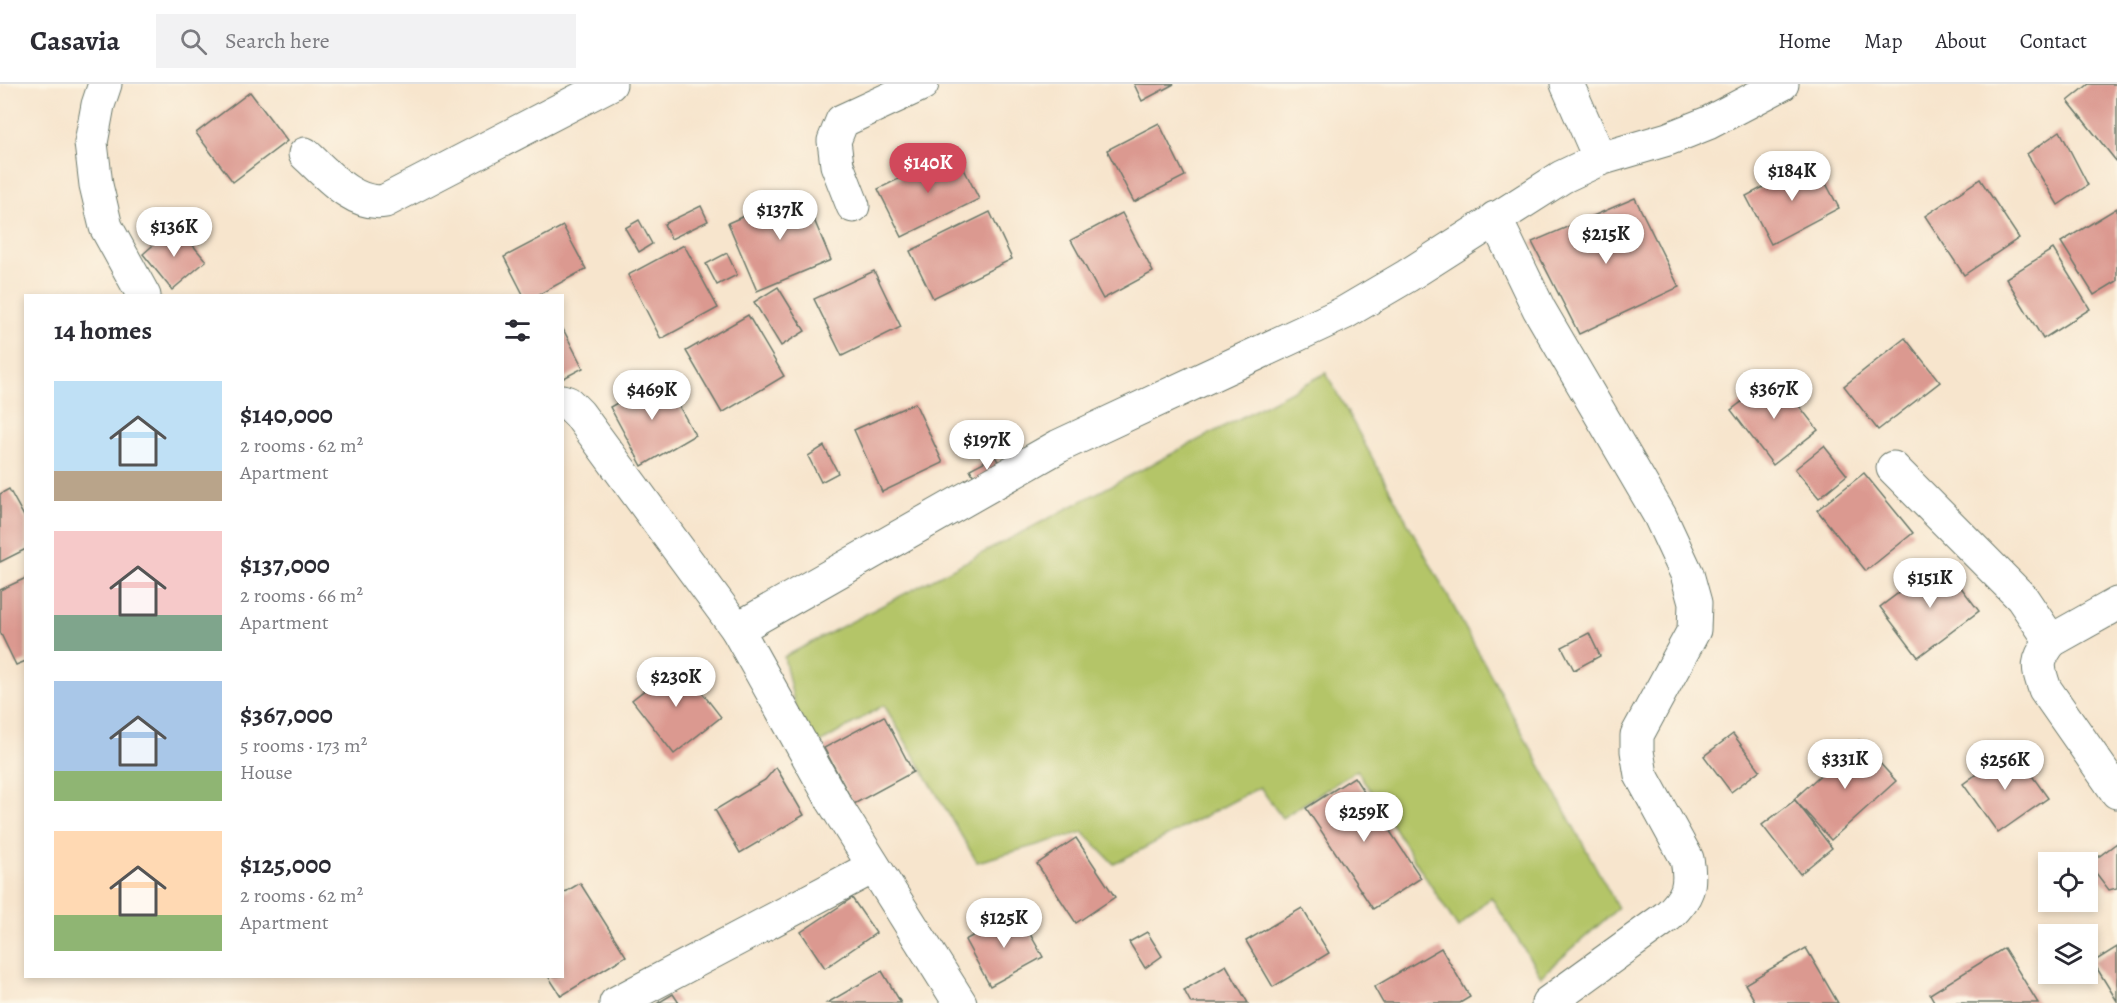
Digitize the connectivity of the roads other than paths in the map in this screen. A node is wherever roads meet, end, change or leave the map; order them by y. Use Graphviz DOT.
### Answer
graph roads {
  1 [pos="105,84"];
  2 [pos="610,84"];
  3 [pos="922,84"];
  4 [pos="1567,84"];
  5 [pos="1782,84"];
  6 [pos="304,154"];
  7 [pos="1600,159"];
  8 [pos="853,206"];
  9 [pos="1495,218"];
  10 [pos="143,294"];
  11 [pos="564,402"];
  12 [pos="1893,468"];
  13 [pos="2117,604"];
  14 [pos="737,629"];
  15 [pos="2051,641"];
  16 [pos="2117,792"];
  17 [pos="873,867"];
  18 [pos="616,1003"];
  19 [pos="960,1003"];
  20 [pos="1548,1003"];
  1 -- 10 [label="street"];
  2 -- 6 [label="street"];
  3 -- 8 [label="street"];
  4 -- 7 [label="street"];
  5 -- 7 [label="street"];
  7 -- 9 [label="street"];
  9 -- 14 [label="street"];
  9 -- 20 [label="street"];
  11 -- 14 [label="street"];
  12 -- 15 [label="street"];
  13 -- 15 [label="street"];
  14 -- 17 [label="street"];
  15 -- 16 [label="street"];
  17 -- 18 [label="street"];
  17 -- 19 [label="street"];
}
